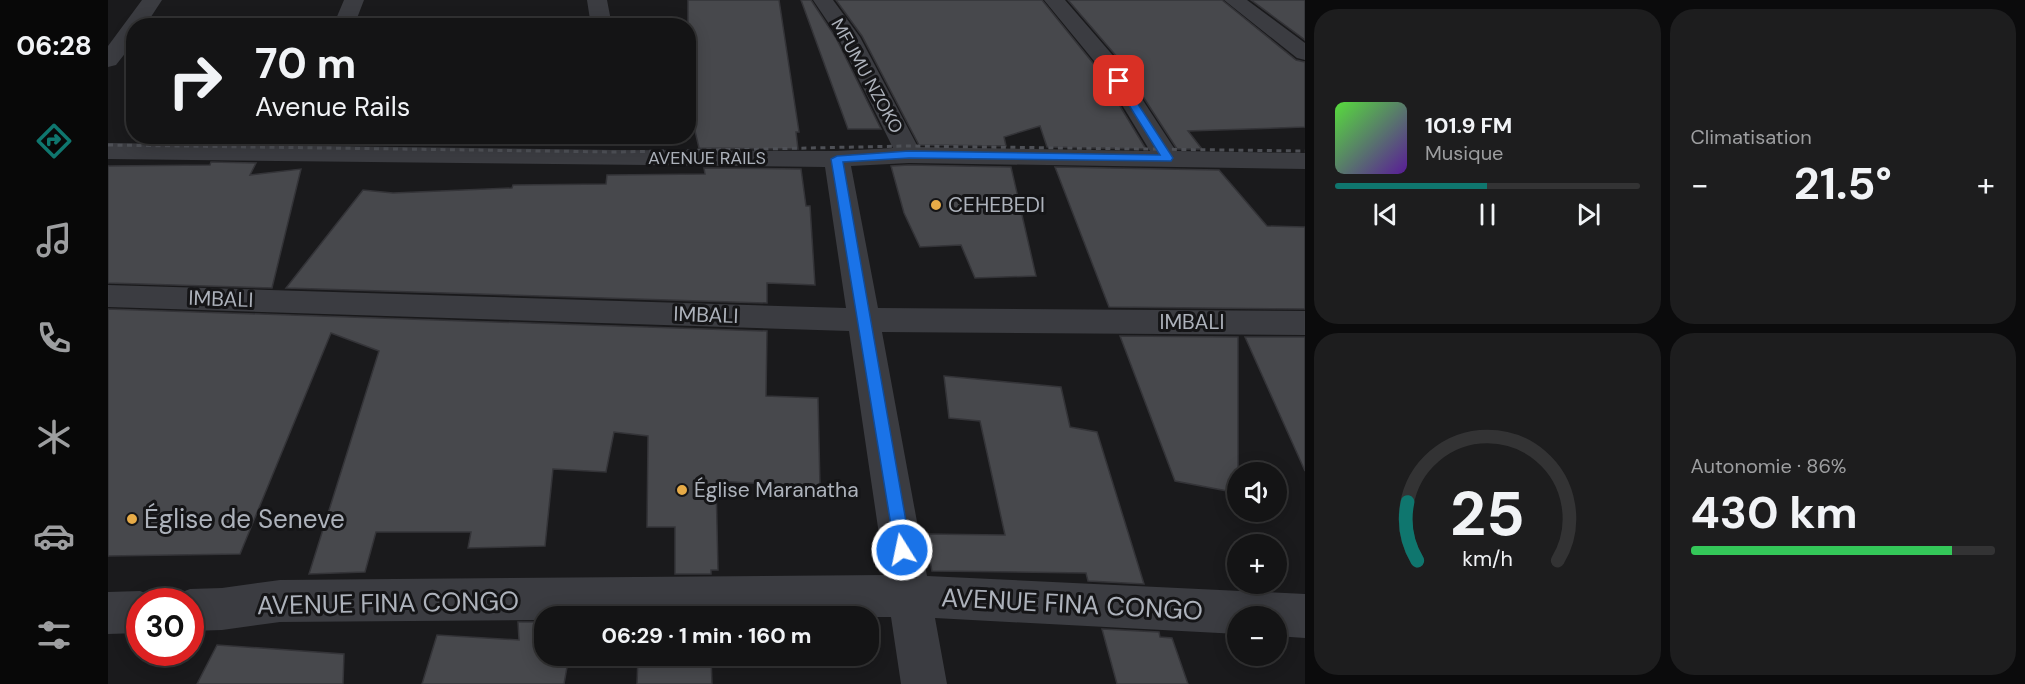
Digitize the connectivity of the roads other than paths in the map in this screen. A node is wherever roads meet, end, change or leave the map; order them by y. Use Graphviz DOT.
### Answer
graph roads {
  1 [pos="152,0"];
  2 [pos="354,0"];
  3 [pos="597,0"];
  4 [pos="823,0"];
  5 [pos="1054,0"];
  6 [pos="1234,0"];
  7 [pos="140,18"];
  8 [pos="346,18"];
  9 [pos="600,18"];
  10 [pos="126,36"];
  11 [pos="1305,54"];
  12 [pos="108,60"];
  13 [pos="282,146"];
  14 [pos="615,147"];
  15 [pos="108,151"];
  16 [pos="909,155"];
  17 [pos="1167,158"];
  18 [pos="837,159"];
  19 [pos="1305,161"];
  20 [pos="108,296"];
  21 [pos="862,320"];
  22 [pos="1305,323"];
  23 [pos="910,596"];
  24 [pos="204,610"];
  25 [pos="126,612"];
  26 [pos="108,613"];
  27 [pos="1305,616"];
  28 [pos="924,684"];
  1 -- 7 [label="street"];
  2 -- 8 [label="street"];
  3 -- 9 [label="street"];
  4 -- 16 [label="street, MFUMU NZOKO"];
  5 -- 17 [label="street"];
  6 -- 11 [label="street"];
  10 -- 12 [label="street"];
  13 -- 14 [label="street, AVENUE RAILS"];
  13 -- 15 [label="street, AVENUE RAILS"];
  14 -- 18 [label="street, AVENUE RAILS"];
  16 -- 17 [label="street, AVENUE RAILS"];
  16 -- 18 [label="street, AVENUE RAILS"];
  17 -- 19 [label="street, AVENUE RAILS"];
  18 -- 21 [label="street"];
  20 -- 21 [label="street, IMBALI"];
  21 -- 22 [label="street, IMBALI"];
  21 -- 23 [label="street"];
  23 -- 24 [label="street, AVENUE FINA CONGO"];
  23 -- 27 [label="street, AVENUE FINA CONGO"];
  23 -- 28 [label="street"];
  25 -- 26 [label="street"];
}
